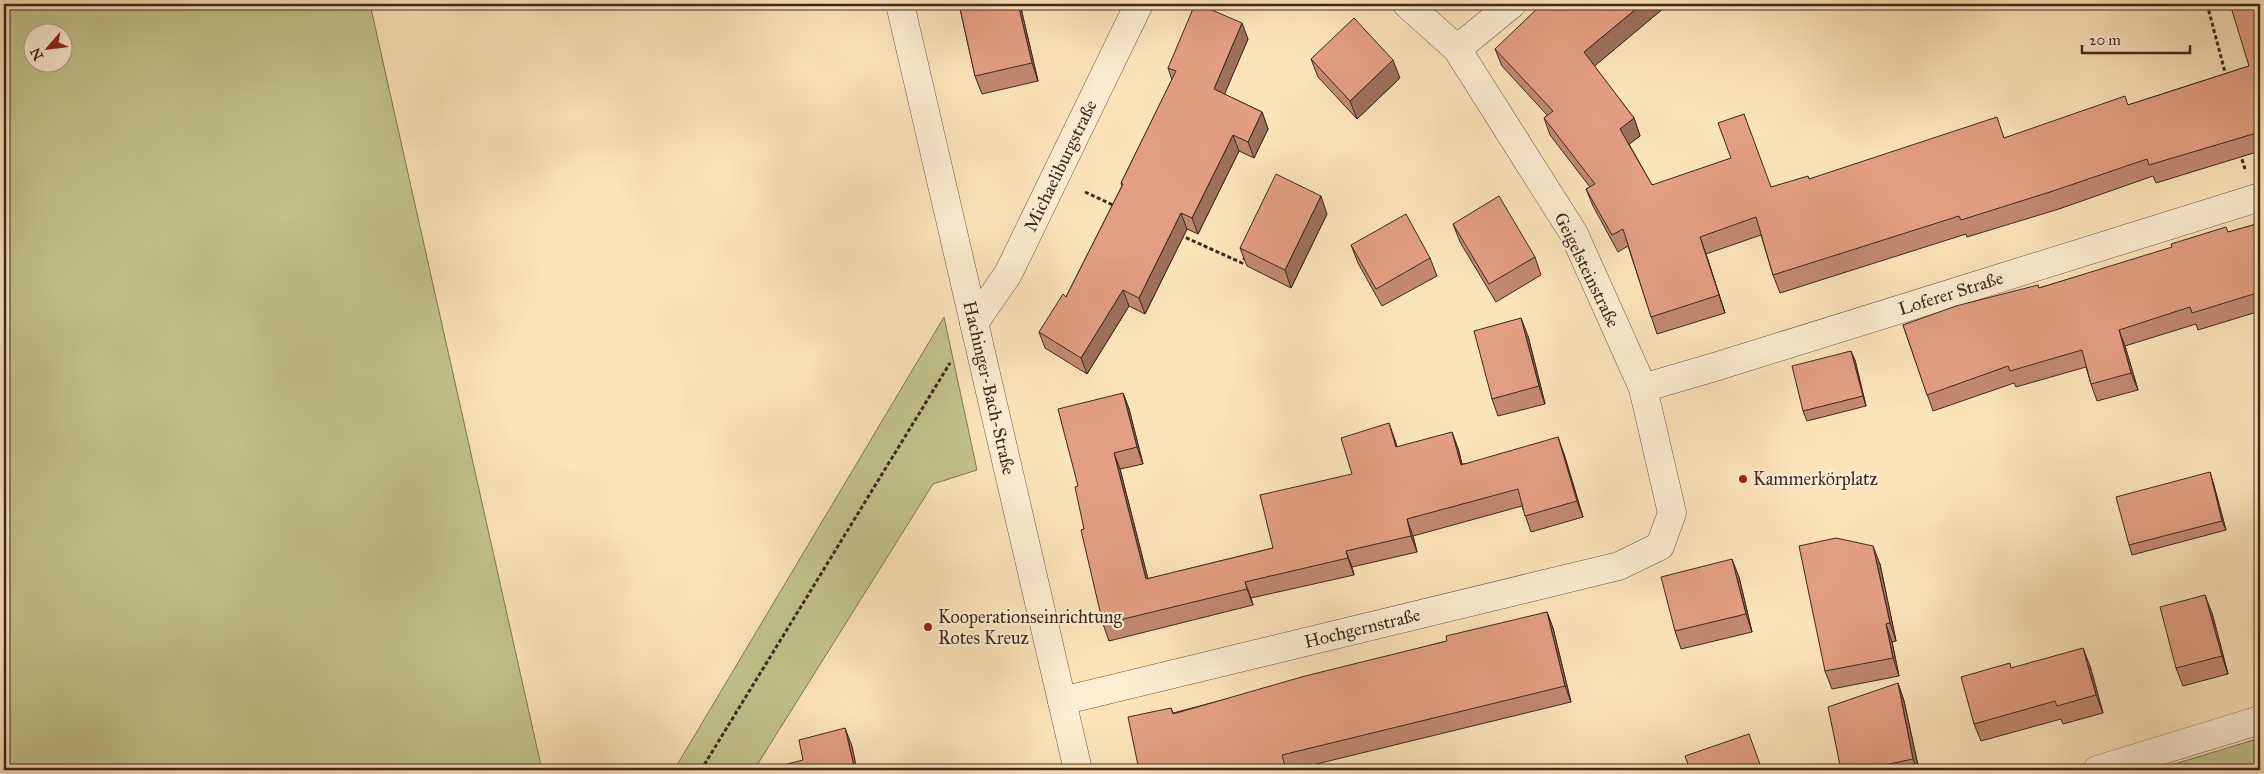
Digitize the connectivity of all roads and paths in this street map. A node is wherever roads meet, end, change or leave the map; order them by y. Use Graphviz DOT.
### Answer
graph roads {
  1 [pos="900,4"];
  2 [pos="1140,4"];
  3 [pos="1407,4"];
  4 [pos="1512,4"];
  5 [pos="2207,4"];
  6 [pos="1457,49"];
  7 [pos="2227,80"];
  8 [pos="2238,144"];
  9 [pos="2245,170"];
  10 [pos="1054,178"];
  11 [pos="2260,198"];
  12 [pos="1119,208"];
  13 [pos="1172,231"];
  14 [pos="1246,254"];
  15 [pos="974,323"];
  16 [pos="1643,388"];
  17 [pos="1660,546"];
  18 [pos="1062,701"];
  19 [pos="2260,720"];
  20 [pos="701,770"];
  21 [pos="1078,770"];
  22 [pos="2097,770"];
  1 -- 15 [label="street, Hachinger-Bach-Straße"];
  2 -- 10 [label="street, Michaeliburgstraße"];
  3 -- 6 [label="street, Geigelsteinstraße"];
  4 -- 6 [label="street"];
  5 -- 7 [label="path"];
  6 -- 16 [label="street, Geigelsteinstraße"];
  8 -- 9 [label="path"];
  10 -- 12 [label="path"];
  10 -- 15 [label="street, Michaeliburgstraße"];
  11 -- 16 [label="street, Loferer Straße"];
  13 -- 14 [label="path"];
  15 -- 18 [label="street, Hachinger-Bach-Straße"];
  15 -- 20 [label="path"];
  16 -- 17 [label="street, Geigelsteinstraße"];
  17 -- 18 [label="street, Hochgernstraße"];
  18 -- 21 [label="street, Hachinger-Bach-Straße"];
  19 -- 22 [label="street"];
}
